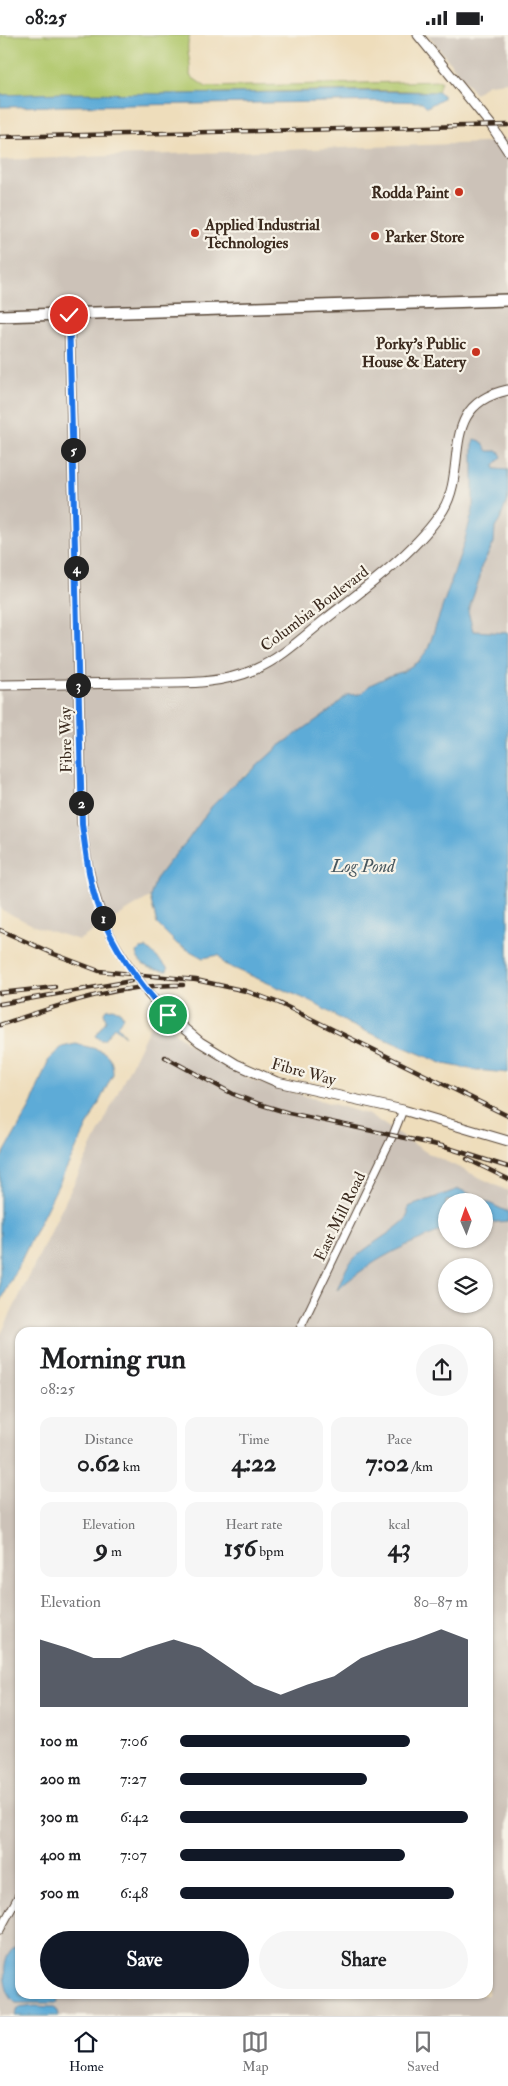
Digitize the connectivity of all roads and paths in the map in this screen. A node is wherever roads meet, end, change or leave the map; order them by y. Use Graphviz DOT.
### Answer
graph roads {
  1 [pos="418,35"];
  2 [pos="508,151"];
  3 [pos="508,300"];
  4 [pos="69,315"];
  5 [pos="0,316"];
  6 [pos="508,391"];
  7 [pos="78,684"];
  8 [pos="0,685"];
  9 [pos="82,824"];
  10 [pos="148,993"];
  11 [pos="402,1110"];
  12 [pos="508,1141"];
  13 [pos="301,1327"];
  14 [pos="15,1902"];
  15 [pos="0,1930"];
  1 -- 2 [label="street"];
  3 -- 4 [label="highway"];
  4 -- 5 [label="highway"];
  4 -- 7 [label="street, Fibre Way"];
  6 -- 7 [label="street, Columbia Boulevard"];
  7 -- 8 [label="street, Columbia Boulevard"];
  7 -- 9 [label="street, Fibre Way"];
  9 -- 10 [label="street, Fibre Way, bridge"];
  10 -- 11 [label="street, Fibre Way"];
  11 -- 12 [label="street, Fibre Way"];
  11 -- 13 [label="street, East Mill Road"];
  14 -- 15 [label="street"];
}
